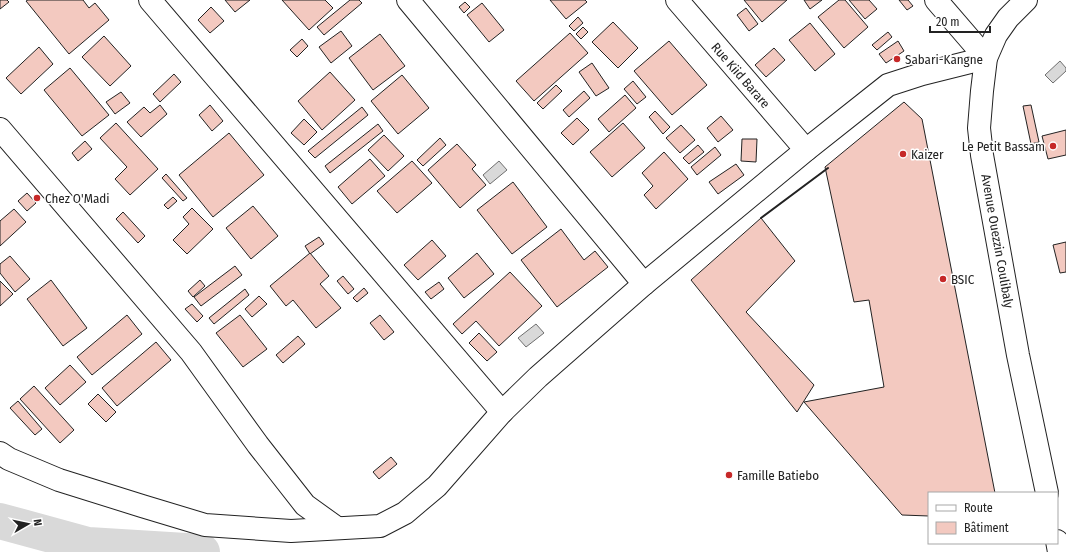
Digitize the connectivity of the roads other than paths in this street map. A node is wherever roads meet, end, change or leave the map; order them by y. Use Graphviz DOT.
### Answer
graph roads {
  1 [pos="150,0"];
  2 [pos="408,0"];
  3 [pos="677,0"];
  4 [pos="936,0"];
  5 [pos="1026,0"];
  6 [pos="986,58"];
  7 [pos="0,129"];
  8 [pos="806,150"];
  9 [pos="644,284"];
  10 [pos="502,412"];
  11 [pos="0,453"];
  12 [pos="1047,492"];
  13 [pos="337,528"];
  1 -- 10 [label="street"];
  2 -- 9 [label="street"];
  3 -- 8 [label="street, Rue Kiid Barare"];
  4 -- 6 [label="street"];
  5 -- 6 [label="street, Avenue Ouezzin Coulibaly"];
  6 -- 8 [label="street"];
  6 -- 12 [label="street, Avenue Ouezzin Coulibaly"];
  7 -- 13 [label="street"];
  8 -- 9 [label="street"];
  9 -- 10 [label="street"];
  10 -- 13 [label="street"];
  11 -- 13 [label="street"];
}
